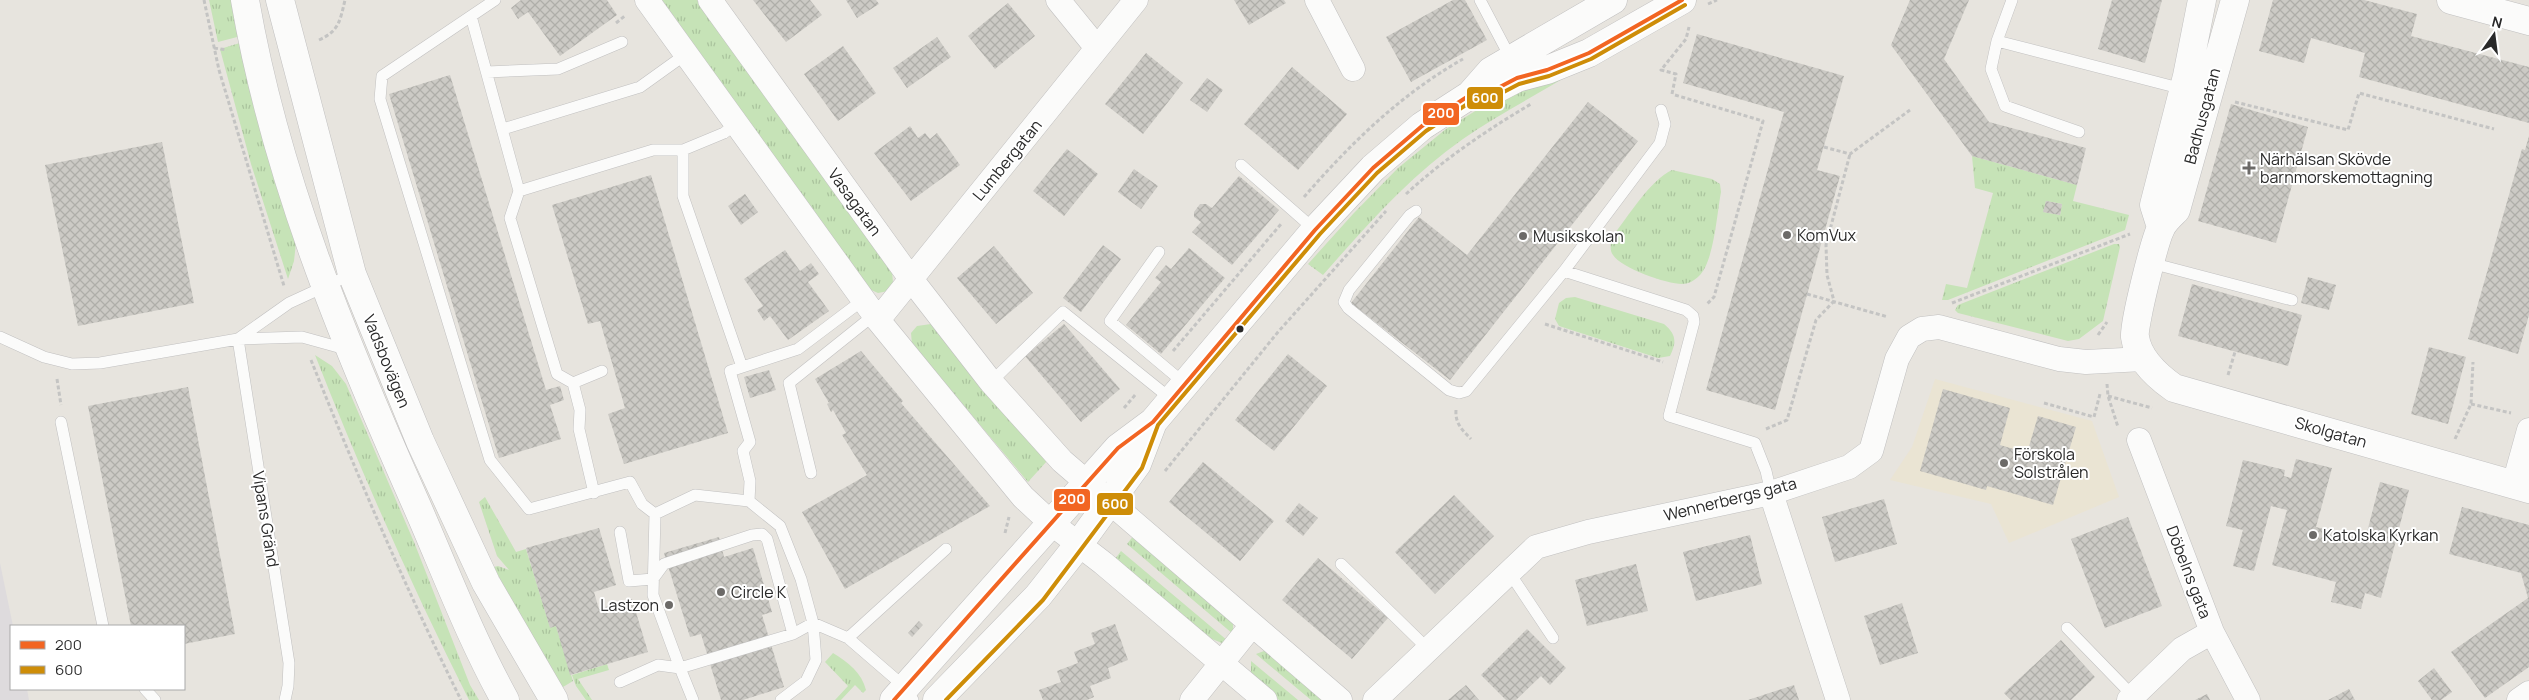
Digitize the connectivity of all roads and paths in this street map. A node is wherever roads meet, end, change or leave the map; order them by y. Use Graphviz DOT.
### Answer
graph roads {
  1 [pos="245,0"];
  2 [pos="280,0"];
  3 [pos="495,0"];
  4 [pos="647,0"];
  5 [pos="710,0"];
  6 [pos="1058,0"];
  7 [pos="1136,0"];
  8 [pos="1317,0"];
  9 [pos="1480,0"];
  10 [pos="1613,0"];
  11 [pos="2012,0"];
  12 [pos="2202,0"];
  13 [pos="2236,0"];
  14 [pos="2451,0"];
  15 [pos="1686,12"];
  16 [pos="471,16"];
  17 [pos="2529,21"];
  18 [pos="1997,41"];
  19 [pos="622,42"];
  20 [pos="1097,48"];
  21 [pos="686,54"];
  22 [pos="1514,68"];
  23 [pos="1353,69"];
  24 [pos="487,72"];
  25 [pos="1674,83"];
  26 [pos="2195,92"];
  27 [pos="1672,94"];
  28 [pos="1661,110"];
  29 [pos="1910,110"];
  30 [pos="736,124"];
  31 [pos="2494,128"];
  32 [pos="503,129"];
  33 [pos="2080,132"];
  34 [pos="1824,147"];
  35 [pos="683,150"];
  36 [pos="1850,154"];
  37 [pos="1241,166"];
  38 [pos="519,191"];
  39 [pos="1416,210"];
  40 [pos="1315,230"];
  41 [pos="2131,234"];
  42 [pos="1159,252"];
  43 [pos="2151,263"];
  44 [pos="1564,271"];
  45 [pos="352,274"];
  46 [pos="911,279"];
  47 [pos="325,286"];
  48 [pos="1807,294"];
  49 [pos="2292,300"];
  50 [pos="1834,301"];
  51 [pos="1943,306"];
  52 [pos="871,312"];
  53 [pos="1693,316"];
  54 [pos="1888,317"];
  55 [pos="1526,318"];
  56 [pos="0,336"];
  57 [pos="238,339"];
  58 [pos="350,350"];
  59 [pos="2235,352"];
  60 [pos="2143,359"];
  61 [pos="59,361"];
  62 [pos="2474,362"];
  63 [pos="742,368"];
  64 [pos="1682,368"];
  65 [pos="602,372"];
  66 [pos="991,382"];
  67 [pos="2226,382"];
  68 [pos="573,383"];
  69 [pos="1178,391"];
  70 [pos="1466,391"];
  71 [pos="2100,394"];
  72 [pos="2044,403"];
  73 [pos="2471,404"];
  74 [pos="2142,405"];
  75 [pos="2511,413"];
  76 [pos="61,422"];
  77 [pos="1153,422"];
  78 [pos="1768,427"];
  79 [pos="2529,430"];
  80 [pos="2129,435"];
  81 [pos="1471,439"];
  82 [pos="2452,444"];
  83 [pos="811,473"];
  84 [pos="1088,484"];
  85 [pos="2522,486"];
  86 [pos="1771,493"];
  87 [pos="594,494"];
  88 [pos="749,501"];
  89 [pos="1110,502"];
  90 [pos="656,514"];
  91 [pos="1010,515"];
  92 [pos="1051,523"];
  93 [pos="620,532"];
  94 [pos="1004,540"];
  95 [pos="1080,544"];
  96 [pos="946,548"];
  97 [pos="1341,564"];
  98 [pos="1509,572"];
  99 [pos="653,579"];
  100 [pos="812,623"];
  101 [pos="103,625"];
  102 [pos="1252,625"];
  103 [pos="2067,628"];
  104 [pos="2212,632"];
  105 [pos="793,634"];
  106 [pos="848,638"];
  107 [pos="1553,638"];
  108 [pos="1428,649"];
  109 [pos="1221,663"];
  110 [pos="680,668"];
  111 [pos="620,682"];
  112 [pos="147,690"];
  113 [pos="2529,693"];
  114 [pos="904,696"];
  115 [pos="2131,698"];
  116 [pos="155,700"];
  117 [pos="285,700"];
  118 [pos="505,700"];
  119 [pos="554,700"];
  120 [pos="694,700"];
  121 [pos="781,700"];
  122 [pos="937,700"];
  123 [pos="1192,700"];
  124 [pos="1265,700"];
  125 [pos="1340,700"];
  126 [pos="1375,700"];
  127 [pos="1838,700"];
  128 [pos="2248,700"];
  129 [pos="2520,700"];
  1 -- 47 [label="main road, Vadsbovägen"];
  2 -- 45 [label="main road, Vadsbovägen"];
  3 -- 16 [label="lane"];
  4 -- 21 [label="street"];
  5 -- 46 [label="street, Vasagatan"];
  6 -- 20 [label="street"];
  7 -- 20 [label="street, Lumbergatan"];
  8 -- 23 [label="street"];
  9 -- 22 [label="lane"];
  10 -- 22 [label="main road"];
  11 -- 18 [label="lane"];
  12 -- 26 [label="main road, Badhusgatan"];
  13 -- 26 [label="main road, Badhusgatan"];
  14 -- 17 [label="main road"];
  15 -- 22 [label="main road"];
  15 -- 25 [label="path"];
  16 -- 24 [label="lane"];
  16 -- 87 [label="lane"];
  18 -- 26 [label="lane"];
  18 -- 33 [label="lane"];
  19 -- 24 [label="lane"];
  20 -- 46 [label="street, Lumbergatan"];
  21 -- 30 [label="street"];
  21 -- 32 [label="lane"];
  22 -- 40 [label="main road"];
  24 -- 32 [label="lane"];
  26 -- 31 [label="path"];
  26 -- 43 [label="main road, Badhusgatan"];
  27 -- 53 [label="path"];
  28 -- 44 [label="lane"];
  29 -- 36 [label="path"];
  30 -- 35 [label="lane"];
  30 -- 52 [label="street"];
  32 -- 38 [label="lane"];
  34 -- 36 [label="path"];
  35 -- 38 [label="lane"];
  35 -- 63 [label="lane"];
  36 -- 50 [label="path"];
  37 -- 40 [label="lane"];
  38 -- 68 [label="lane"];
  39 -- 70 [label="lane"];
  40 -- 69 [label="main road"];
  41 -- 51 [label="path"];
  42 -- 69 [label="lane"];
  43 -- 49 [label="lane"];
  43 -- 60 [label="main road, Badhusgatan"];
  44 -- 53 [label="lane"];
  44 -- 55 [label="lane"];
  45 -- 47 [label="lane"];
  45 -- 119 [label="main road, Vadsbovägen"];
  46 -- 52 [label="street, Lumbergatan"];
  46 -- 66 [label="street, Vasagatan"];
  47 -- 57 [label="lane"];
  47 -- 58 [label="main road, Vadsbovägen"];
  48 -- 50 [label="path"];
  50 -- 54 [label="path"];
  50 -- 78 [label="path"];
  52 -- 63 [label="lane"];
  52 -- 83 [label="lane"];
  52 -- 92 [label="street"];
  53 -- 64 [label="lane"];
  55 -- 64 [label="path"];
  55 -- 70 [label="lane"];
  56 -- 61 [label="lane"];
  57 -- 58 [label="lane"];
  57 -- 61 [label="lane"];
  57 -- 117 [label="lane, Vipans Gränd"];
  58 -- 118 [label="main road, Vadsbovägen"];
  59 -- 67 [label="path"];
  60 -- 85 [label="main road, Skolgatan"];
  60 -- 86 [label="street, Wennerbergs gata"];
  61 -- 76 [label="path"];
  62 -- 73 [label="path"];
  63 -- 88 [label="lane"];
  64 -- 86 [label="lane"];
  65 -- 68 [label="lane"];
  66 -- 69 [label="lane"];
  66 -- 84 [label="street, Vasagatan"];
  68 -- 87 [label="lane"];
  69 -- 77 [label="main road"];
  70 -- 81 [label="path"];
  71 -- 72 [label="path"];
  73 -- 75 [label="path"];
  73 -- 82 [label="path"];
  74 -- 80 [label="path"];
  76 -- 101 [label="lane"];
  77 -- 84 [label="main road"];
  77 -- 89 [label="main road"];
  79 -- 85 [label="street"];
  80 -- 104 [label="street, Döbelns gata"];
  84 -- 89 [label="street, Vasagatan"];
  84 -- 92 [label="main road"];
  86 -- 98 [label="street, Wennerbergs gata"];
  86 -- 127 [label="street"];
  87 -- 90 [label="lane"];
  88 -- 90 [label="lane"];
  88 -- 100 [label="lane"];
  89 -- 95 [label="main road"];
  89 -- 102 [label="street, Vasagatan"];
  90 -- 99 [label="lane"];
  91 -- 94 [label="path"];
  92 -- 95 [label="street"];
  92 -- 114 [label="main road"];
  93 -- 99 [label="lane"];
  95 -- 109 [label="street"];
  95 -- 122 [label="main road"];
  96 -- 106 [label="lane"];
  97 -- 108 [label="lane"];
  98 -- 107 [label="lane"];
  98 -- 108 [label="street, Wennerbergs gata"];
  99 -- 105 [label="lane"];
  99 -- 110 [label="lane"];
  100 -- 105 [label="lane"];
  100 -- 106 [label="lane"];
  100 -- 121 [label="lane"];
  102 -- 109 [label="street"];
  102 -- 125 [label="street, Vasagatan"];
  103 -- 115 [label="lane"];
  104 -- 115 [label="street"];
  104 -- 128 [label="street, Döbelns gata"];
  105 -- 110 [label="lane"];
  106 -- 114 [label="lane"];
  108 -- 126 [label="street, Wennerbergs gata"];
  109 -- 123 [label="street"];
  109 -- 124 [label="street"];
  110 -- 111 [label="lane"];
  110 -- 120 [label="lane"];
  112 -- 116 [label="lane"];
  113 -- 129 [label="street"];
}
